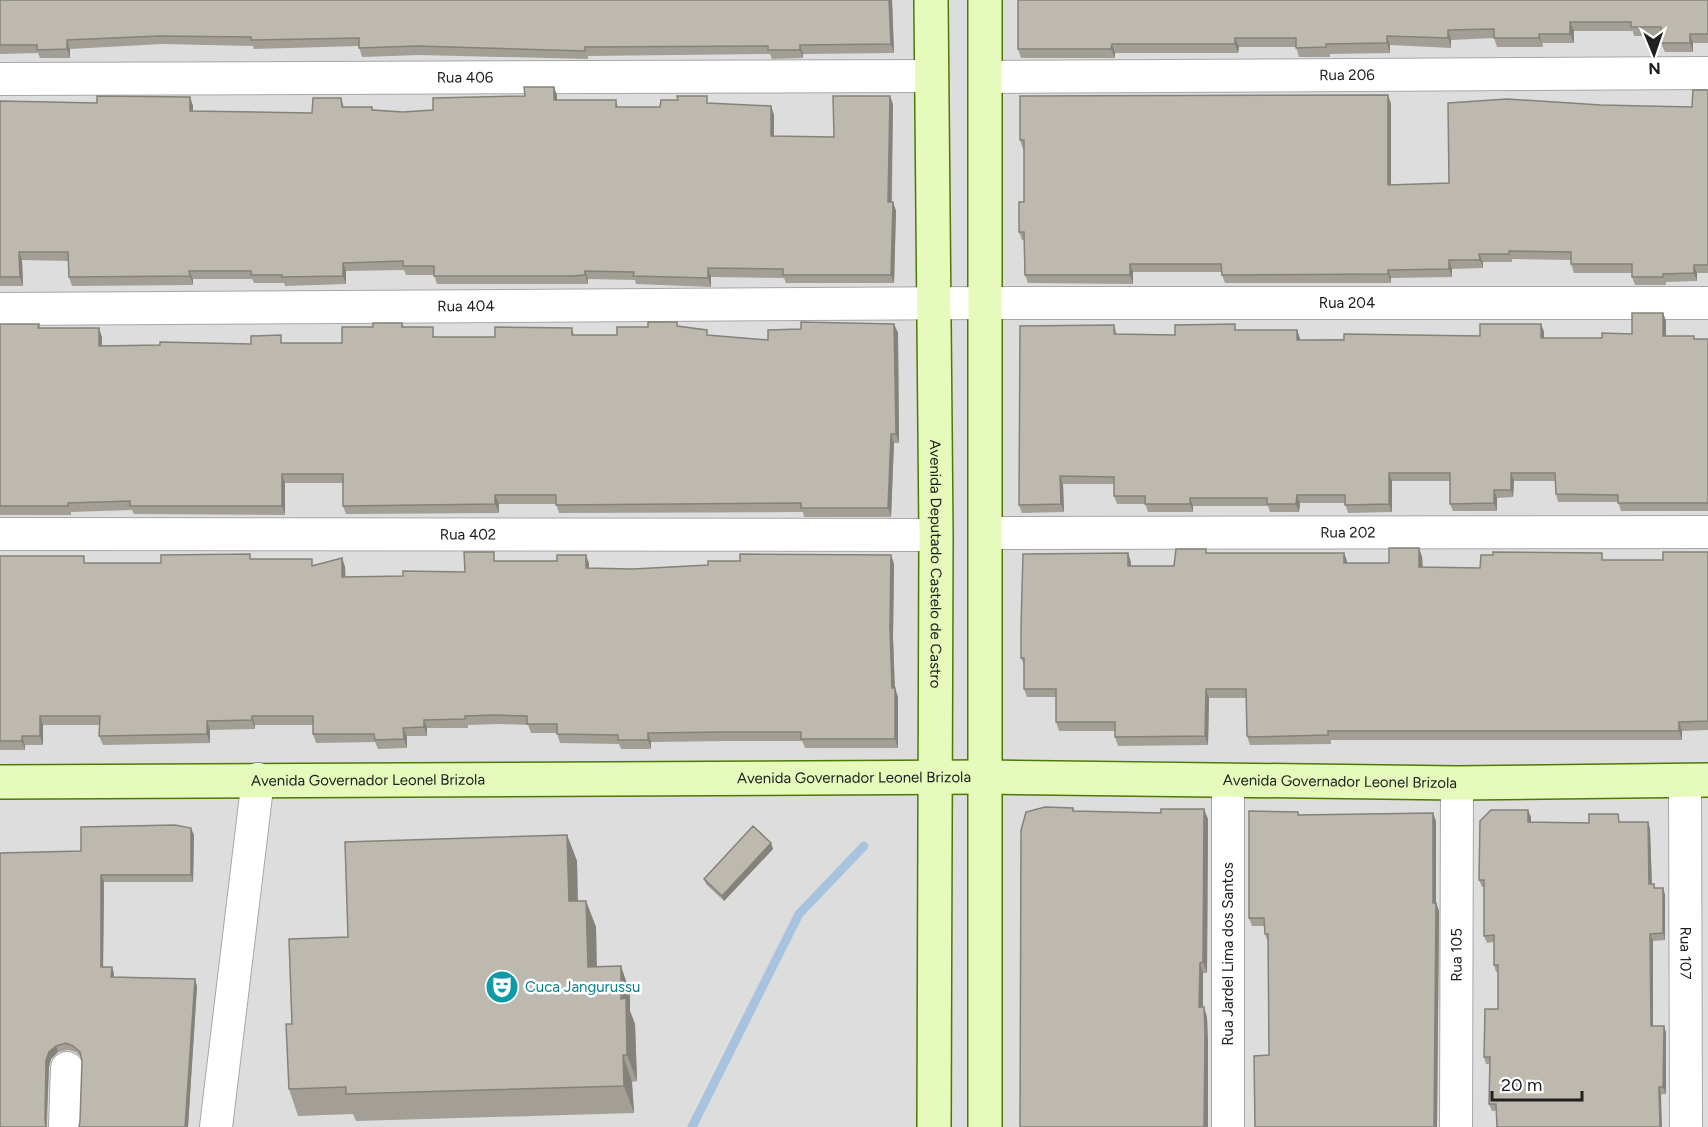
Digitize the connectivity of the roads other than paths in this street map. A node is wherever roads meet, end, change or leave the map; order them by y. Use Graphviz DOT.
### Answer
graph roads {
  1 [pos="931,0"];
  2 [pos="985,0"];
  3 [pos="1708,73"];
  4 [pos="930,76"];
  5 [pos="985,77"];
  6 [pos="0,79"];
  7 [pos="985,303"];
  8 [pos="1708,303"];
  9 [pos="934,305"];
  10 [pos="0,309"];
  11 [pos="1708,532"];
  12 [pos="986,533"];
  13 [pos="0,534"];
  14 [pos="936,535"];
  15 [pos="936,777"];
  16 [pos="986,777"];
  17 [pos="258,779"];
  18 [pos="1697,780"];
  19 [pos="1228,781"];
  20 [pos="0,782"];
  21 [pos="1457,783"];
  22 [pos="67,1068"];
  23 [pos="65,1127"];
  24 [pos="216,1127"];
  25 [pos="934,1127"];
  26 [pos="985,1127"];
  27 [pos="1228,1127"];
  28 [pos="1456,1127"];
  29 [pos="1686,1127"];
  1 -- 4 [label="main road, Avenida Deputado Castelo de Castro"];
  2 -- 5 [label="main road"];
  3 -- 5 [label="street, Rua 206"];
  4 -- 6 [label="street, Rua 406"];
  4 -- 9 [label="main road, Avenida Deputado Castelo de Castro"];
  5 -- 7 [label="main road"];
  7 -- 8 [label="street, Rua 204"];
  7 -- 9 [label="street, Rua 204"];
  7 -- 12 [label="main road"];
  9 -- 10 [label="street, Rua 404"];
  9 -- 14 [label="main road, Avenida Deputado Castelo de Castro"];
  11 -- 12 [label="street, Rua 202"];
  12 -- 16 [label="main road"];
  13 -- 14 [label="street, Rua 402"];
  14 -- 15 [label="main road, Avenida Deputado Castelo de Castro"];
  15 -- 16 [label="main road, Avenida Governador Leonel Brizola"];
  15 -- 17 [label="main road, Avenida Governador Leonel Brizola"];
  15 -- 25 [label="main road, Avenida Deputado Castelo de Castro"];
  16 -- 19 [label="main road, Avenida Governador Leonel Brizola"];
  16 -- 26 [label="main road"];
  17 -- 20 [label="main road, Avenida Governador Leonel Brizola"];
  17 -- 24 [label="street"];
  18 -- 21 [label="main road, Avenida Governador Leonel Brizola"];
  18 -- 29 [label="street, Rua 107"];
  19 -- 21 [label="main road, Avenida Governador Leonel Brizola"];
  19 -- 27 [label="street, Rua Jardel Lima dos Santos"];
  21 -- 28 [label="street, Rua 105"];
  22 -- 23 [label="street"];
}
